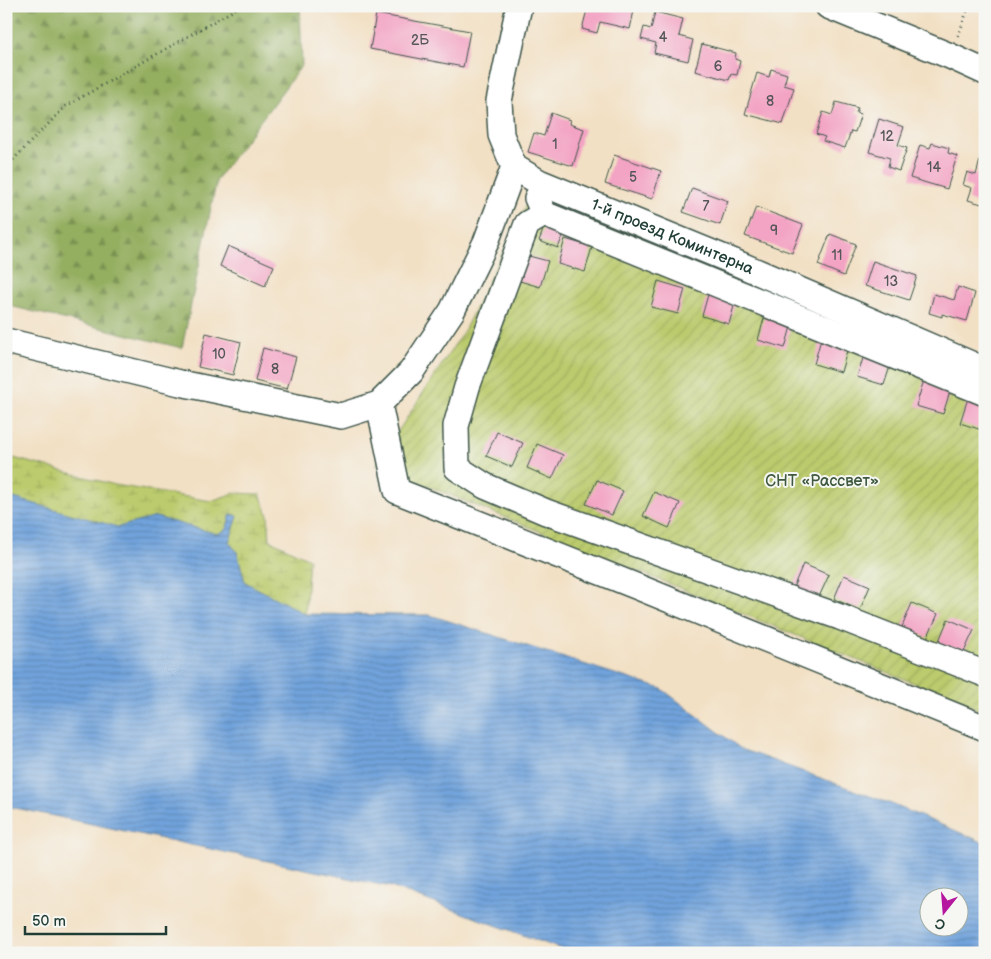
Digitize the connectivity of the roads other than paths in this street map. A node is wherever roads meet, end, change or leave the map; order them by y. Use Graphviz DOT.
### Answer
graph roads {
  1 [pos="519,6"];
  2 [pos="828,6"];
  3 [pos="984,72"];
  4 [pos="521,171"];
  5 [pos="544,214"];
  6 [pos="6,341"];
  7 [pos="985,370"];
  8 [pos="985,393"];
  9 [pos="379,404"];
  10 [pos="985,674"];
  11 [pos="985,728"];
  1 -- 4 [label="street"];
  2 -- 3 [label="street"];
  4 -- 5 [label="street"];
  4 -- 7 [label="street, 1-й проезд Коминтерна"];
  4 -- 9 [label="street"];
  5 -- 8 [label="street"];
  5 -- 10 [label="street"];
  6 -- 9 [label="street"];
  9 -- 11 [label="street"];
}
